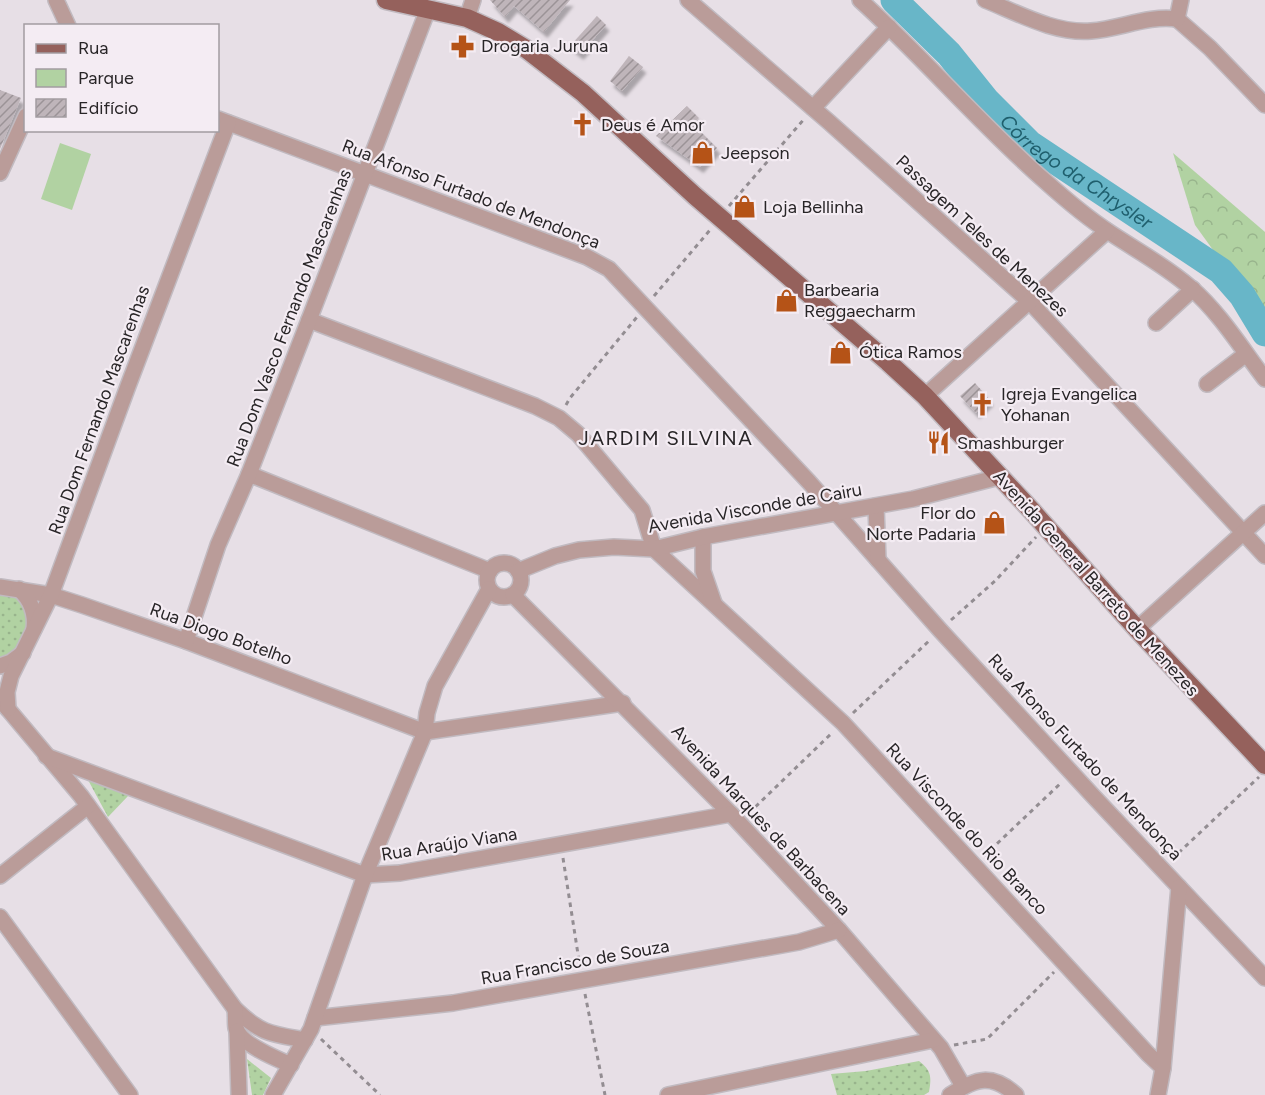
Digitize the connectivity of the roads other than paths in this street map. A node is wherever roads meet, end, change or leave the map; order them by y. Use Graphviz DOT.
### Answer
graph roads {
  1 [pos="56,0"];
  2 [pos="386,0"];
  3 [pos="472,0"];
  4 [pos="688,0"];
  5 [pos="860,0"];
  6 [pos="985,0"];
  7 [pos="1181,0"];
  8 [pos="438,7"];
  9 [pos="467,18"];
  10 [pos="1177,19"];
  11 [pos="67,24"];
  12 [pos="890,27"];
  13 [pos="1265,105"];
  14 [pos="813,108"];
  15 [pos="24,120"];
  16 [pos="223,121"];
  17 [pos="0,173"];
  18 [pos="366,174"];
  19 [pos="1107,231"];
  20 [pos="1193,289"];
  21 [pos="1029,301"];
  22 [pos="309,320"];
  23 [pos="1156,323"];
  24 [pos="1246,354"];
  25 [pos="1265,379"];
  26 [pos="1207,384"];
  27 [pos="925,396"];
  28 [pos="249,474"];
  29 [pos="999,477"];
  30 [pos="876,506"];
  31 [pos="835,513"];
  32 [pos="1265,513"];
  33 [pos="1243,533"];
  34 [pos="703,537"];
  35 [pos="654,549"];
  36 [pos="1265,556"];
  37 [pos="878,561"];
  38 [pos="490,571"];
  39 [pos="518,571"];
  40 [pos="0,587"];
  41 [pos="19,589"];
  42 [pos="489,589"];
  43 [pos="51,595"];
  44 [pos="513,595"];
  45 [pos="715,606"];
  46 [pos="1137,629"];
  47 [pos="34,630"];
  48 [pos="186,641"];
  49 [pos="23,653"];
  50 [pos="0,666"];
  51 [pos="4,704"];
  52 [pos="623,704"];
  53 [pos="426,725"];
  54 [pos="46,756"];
  55 [pos="1265,765"];
  56 [pos="88,806"];
  57 [pos="735,818"];
  58 [pos="365,875"];
  59 [pos="0,876"];
  60 [pos="1179,887"];
  61 [pos="0,917"];
  62 [pos="838,930"];
  63 [pos="1265,978"];
  64 [pos="235,1009"];
  65 [pos="310,1029"];
  66 [pos="237,1031"];
  67 [pos="937,1044"];
  68 [pos="291,1065"];
  69 [pos="1163,1068"];
  70 [pos="963,1086"];
  71 [pos="130,1095"];
  72 [pos="239,1095"];
  73 [pos="273,1095"];
  74 [pos="668,1095"];
  75 [pos="950,1095"];
  76 [pos="1016,1095"];
  77 [pos="1158,1095"];
  1 -- 11 [label="street"];
  2 -- 8 [label="main road, Avenida General Barreto de Menezes"];
  3 -- 9 [label="street"];
  4 -- 14 [label="street, Passagem Teles de Menezes"];
  5 -- 12 [label="street"];
  6 -- 10 [label="street"];
  7 -- 10 [label="street"];
  8 -- 9 [label="main road, Avenida General Barreto de Menezes"];
  8 -- 18 [label="street, Rua Dom Vasco Fernando Mascarenhas"];
  9 -- 27 [label="main road, Avenida General Barreto de Menezes"];
  10 -- 13 [label="street"];
  12 -- 14 [label="street"];
  12 -- 19 [label="street"];
  14 -- 21 [label="street, Passagem Teles de Menezes"];
  15 -- 17 [label="street"];
  16 -- 18 [label="street, Rua Afonso Furtado de Mendonça"];
  16 -- 43 [label="street, Rua Dom Fernando Mascarenhas"];
  18 -- 22 [label="street, Rua Dom Vasco Fernando Mascarenhas"];
  18 -- 31 [label="street, Rua Afonso Furtado de Mendonça"];
  19 -- 20 [label="street"];
  19 -- 21 [label="street"];
  20 -- 23 [label="street"];
  20 -- 24 [label="street"];
  21 -- 27 [label="street"];
  21 -- 33 [label="street, Passagem Teles de Menezes"];
  22 -- 28 [label="street, Rua Dom Vasco Fernando Mascarenhas"];
  22 -- 35 [label="street"];
  24 -- 25 [label="street"];
  24 -- 26 [label="street"];
  27 -- 29 [label="main road, Avenida General Barreto de Menezes"];
  28 -- 38 [label="street"];
  28 -- 48 [label="street, Rua Dom Vasco Fernando Mascarenhas"];
  29 -- 30 [label="street, Avenida Visconde de Cairu"];
  29 -- 46 [label="main road, Avenida General Barreto de Menezes"];
  30 -- 31 [label="street, Avenida Visconde de Cairu"];
  30 -- 37 [label="street"];
  31 -- 34 [label="street, Avenida Visconde de Cairu"];
  31 -- 37 [label="street, Rua Afonso Furtado de Mendonça"];
  32 -- 33 [label="street"];
  33 -- 36 [label="street, Passagem Teles de Menezes"];
  33 -- 46 [label="street"];
  34 -- 35 [label="street, Avenida Visconde de Cairu"];
  34 -- 45 [label="street, Rua Visconde do Rio Branco"];
  35 -- 39 [label="street, Avenida Visconde de Cairu"];
  35 -- 45 [label="street, Rua Visconde do Rio Branco"];
  37 -- 60 [label="street, Rua Afonso Furtado de Mendonça"];
  38 -- 39 [label="street"];
  38 -- 42 [label="street"];
  39 -- 44 [label="street"];
  40 -- 41 [label="street, Rua Diogo Botelho"];
  41 -- 43 [label="street, Rua Diogo Botelho"];
  41 -- 47 [label="street"];
  42 -- 44 [label="street"];
  42 -- 53 [label="street"];
  43 -- 47 [label="street, Rua Dom Fernando Mascarenhas"];
  43 -- 48 [label="street, Rua Diogo Botelho"];
  44 -- 52 [label="street, Avenida Marques de Barbacena"];
  45 -- 69 [label="street, Rua Visconde do Rio Branco"];
  46 -- 55 [label="main road, Avenida General Barreto de Menezes"];
  47 -- 49 [label="street, Rua Dom Fernando Mascarenhas"];
  48 -- 53 [label="street, Rua Diogo Botelho"];
  49 -- 50 [label="street"];
  49 -- 51 [label="street, Rua Dom Fernando Mascarenhas"];
  51 -- 54 [label="street"];
  52 -- 53 [label="street"];
  52 -- 57 [label="street, Avenida Marques de Barbacena"];
  53 -- 58 [label="street"];
  54 -- 56 [label="street"];
  54 -- 58 [label="street, Rua Araújo Viana"];
  56 -- 59 [label="street"];
  56 -- 64 [label="street"];
  57 -- 58 [label="street, Rua Araújo Viana"];
  57 -- 62 [label="street, Avenida Marques de Barbacena"];
  58 -- 65 [label="street"];
  60 -- 63 [label="street, Rua Afonso Furtado de Mendonça"];
  60 -- 69 [label="street"];
  61 -- 71 [label="street"];
  62 -- 65 [label="street, Rua Francisco de Souza"];
  62 -- 67 [label="street, Avenida Marques de Barbacena"];
  64 -- 65 [label="street, Rua Francisco de Souza"];
  64 -- 66 [label="street"];
  65 -- 68 [label="street"];
  66 -- 68 [label="street"];
  66 -- 72 [label="street"];
  67 -- 70 [label="street, Avenida Marques de Barbacena"];
  67 -- 74 [label="street"];
  68 -- 73 [label="street"];
  69 -- 77 [label="street"];
  70 -- 75 [label="street"];
  70 -- 76 [label="street"];
}
